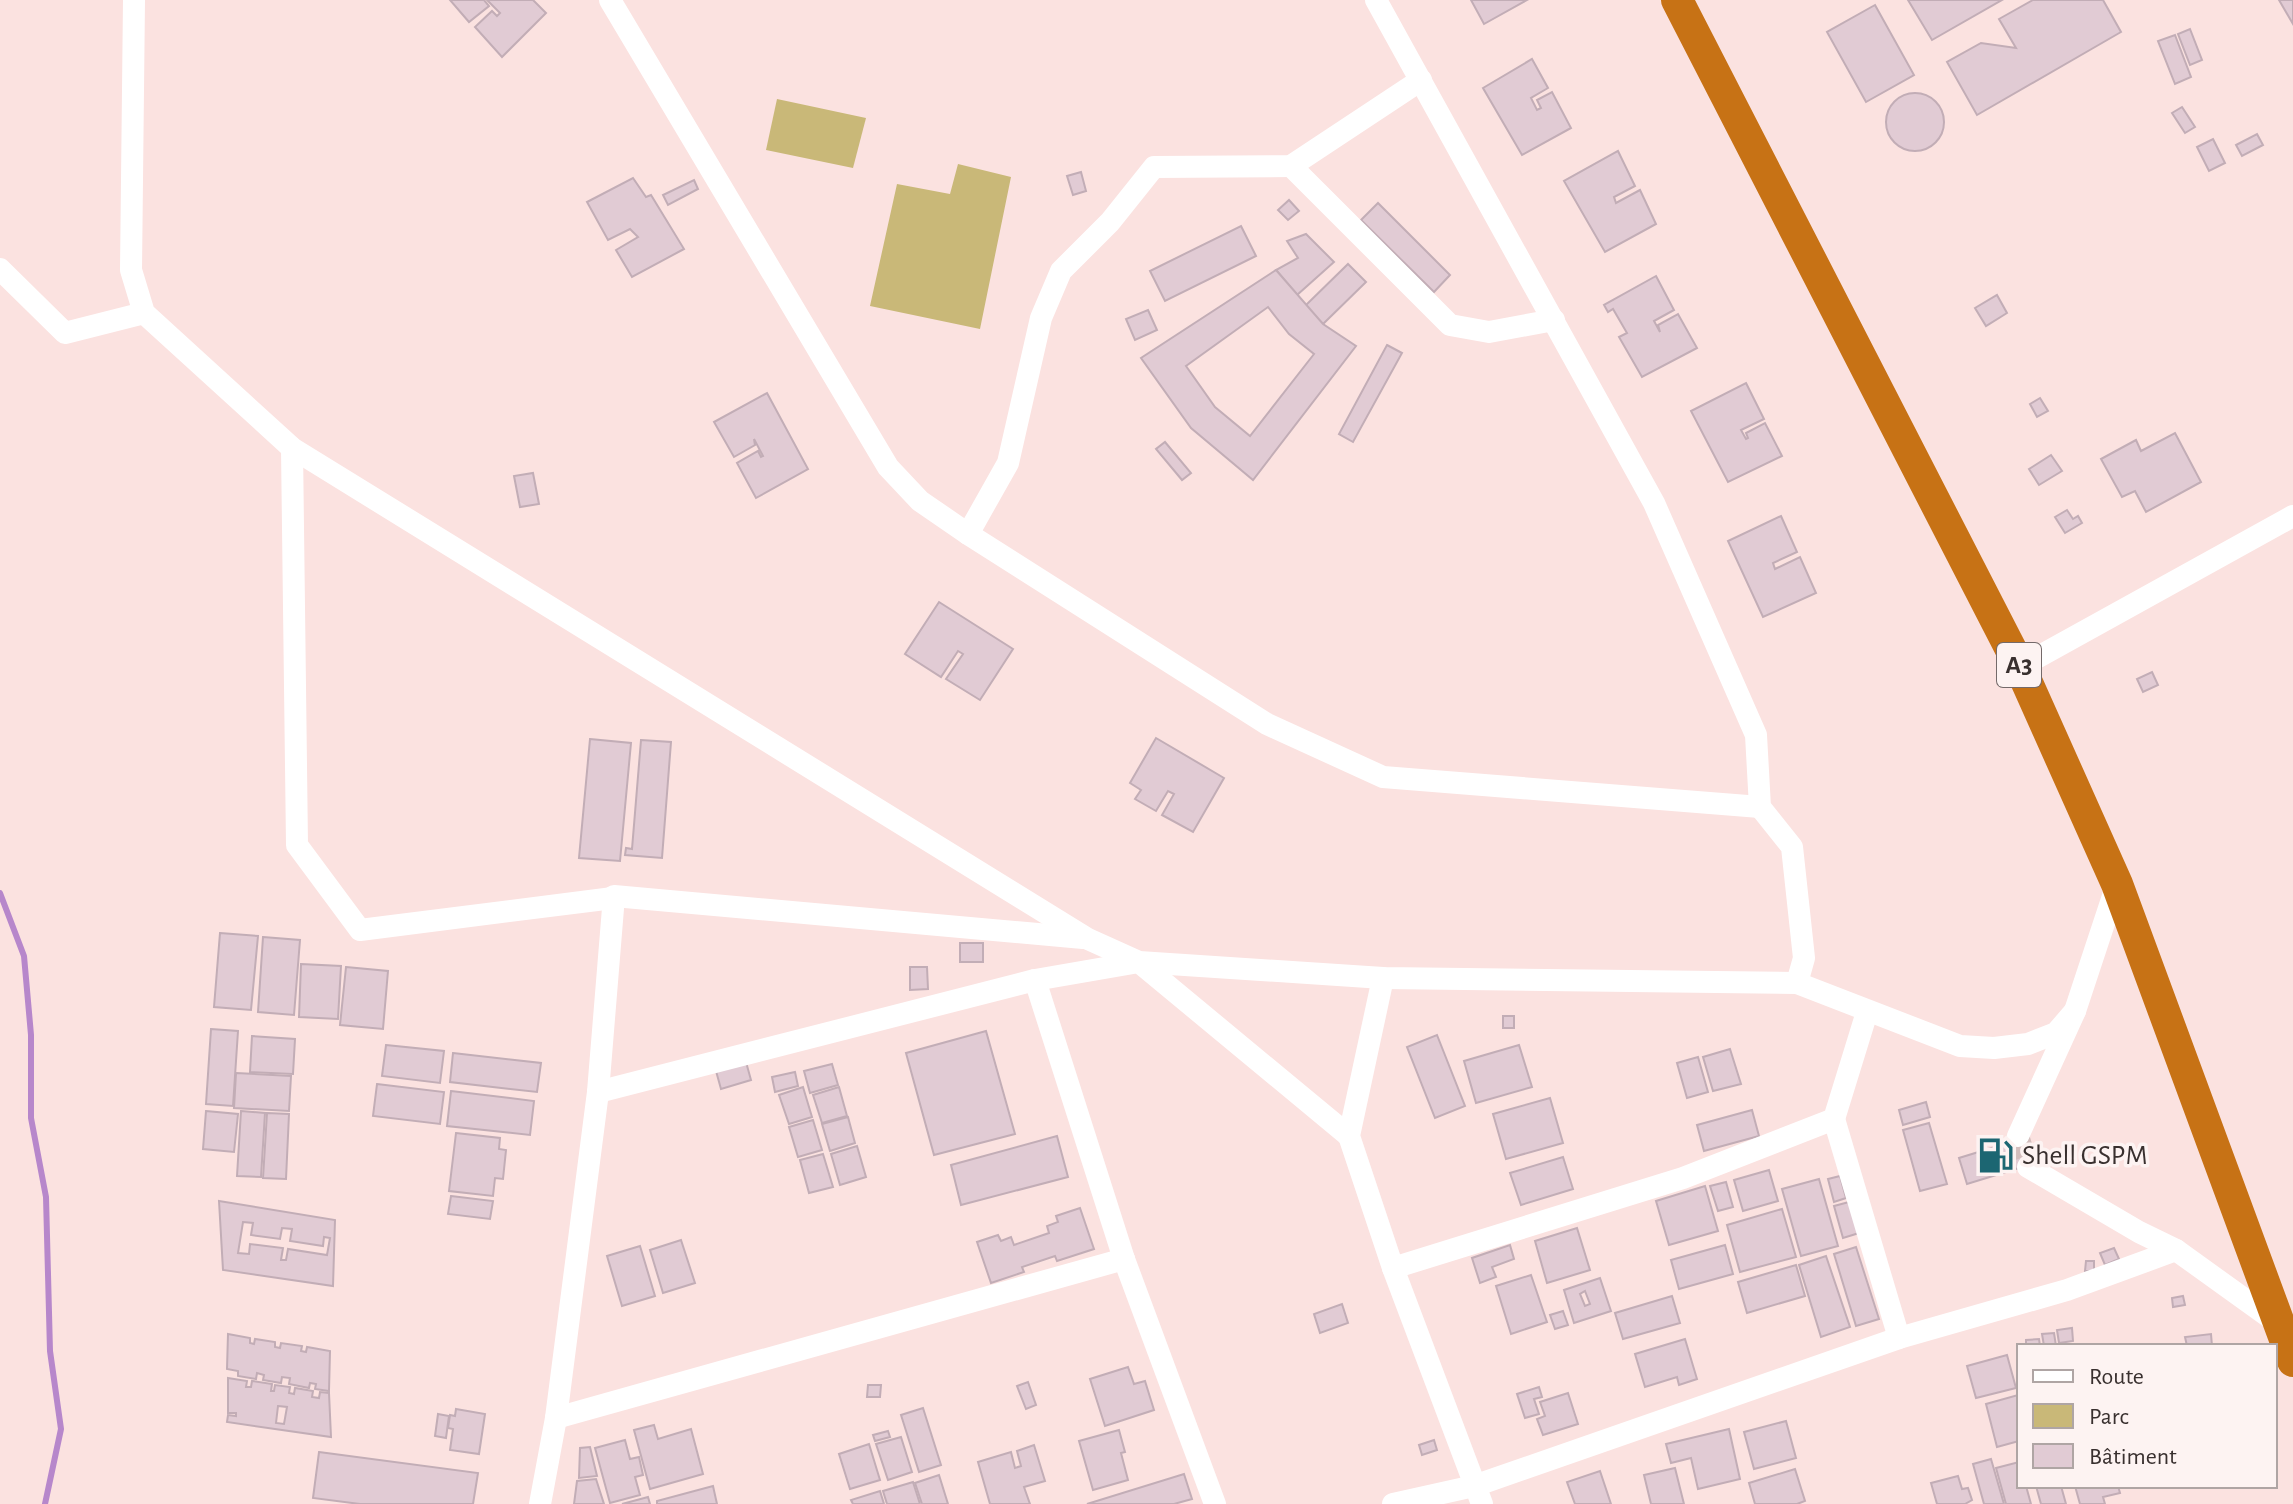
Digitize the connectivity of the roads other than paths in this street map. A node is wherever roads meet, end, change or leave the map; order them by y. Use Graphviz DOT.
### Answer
graph roads {
  1 [pos="134,0"];
  2 [pos="610,0"];
  3 [pos="1376,0"];
  4 [pos="1677,0"];
  5 [pos="1421,80"];
  6 [pos="1291,166"];
  7 [pos="0,269"];
  8 [pos="144,313"];
  9 [pos="1554,320"];
  10 [pos="292,448"];
  11 [pos="2293,516"];
  12 [pos="968,534"];
  13 [pos="2020,667"];
  14 [pos="1760,807"];
  15 [pos="2117,884"];
  16 [pos="613,898"];
  17 [pos="1088,939"];
  18 [pos="1139,962"];
  19 [pos="1383,978"];
  20 [pos="1035,980"];
  21 [pos="1797,983"];
  22 [pos="2075,1011"];
  23 [pos="1867,1012"];
  24 [pos="598,1092"];
  25 [pos="1834,1119"];
  26 [pos="1349,1136"];
  27 [pos="2018,1136"];
  28 [pos="2028,1167"];
  29 [pos="2176,1250"];
  30 [pos="1124,1259"];
  31 [pos="1393,1268"];
  32 [pos="2280,1325"];
  33 [pos="1899,1338"];
  34 [pos="2293,1361"];
  35 [pos="556,1418"];
  36 [pos="1478,1495"];
  37 [pos="540,1504"];
  38 [pos="1215,1504"];
  39 [pos="1393,1504"];
  1 -- 8 [label="street"];
  2 -- 12 [label="street"];
  3 -- 5 [label="street"];
  4 -- 13 [label="highway, A3"];
  5 -- 6 [label="street"];
  5 -- 9 [label="street"];
  6 -- 9 [label="street"];
  6 -- 12 [label="street"];
  7 -- 8 [label="street"];
  8 -- 10 [label="street"];
  9 -- 14 [label="street"];
  10 -- 16 [label="street"];
  10 -- 17 [label="street"];
  11 -- 13 [label="street"];
  12 -- 14 [label="street"];
  13 -- 15 [label="highway, A3"];
  14 -- 21 [label="street"];
  15 -- 22 [label="street"];
  15 -- 32 [label="highway, A3"];
  16 -- 17 [label="street"];
  16 -- 24 [label="street"];
  17 -- 18 [label="street"];
  18 -- 19 [label="street"];
  18 -- 20 [label="street"];
  18 -- 26 [label="street"];
  19 -- 21 [label="street"];
  19 -- 26 [label="street"];
  20 -- 24 [label="street"];
  20 -- 30 [label="street"];
  21 -- 23 [label="street"];
  22 -- 23 [label="street"];
  22 -- 27 [label="street"];
  23 -- 25 [label="street"];
  24 -- 35 [label="street"];
  25 -- 31 [label="street"];
  25 -- 33 [label="street"];
  26 -- 31 [label="street"];
  28 -- 29 [label="street"];
  29 -- 32 [label="street"];
  29 -- 33 [label="street"];
  30 -- 35 [label="street"];
  30 -- 38 [label="street"];
  31 -- 36 [label="street"];
  32 -- 34 [label="highway, A3"];
  33 -- 36 [label="street"];
  35 -- 37 [label="street"];
  36 -- 39 [label="street"];
}
